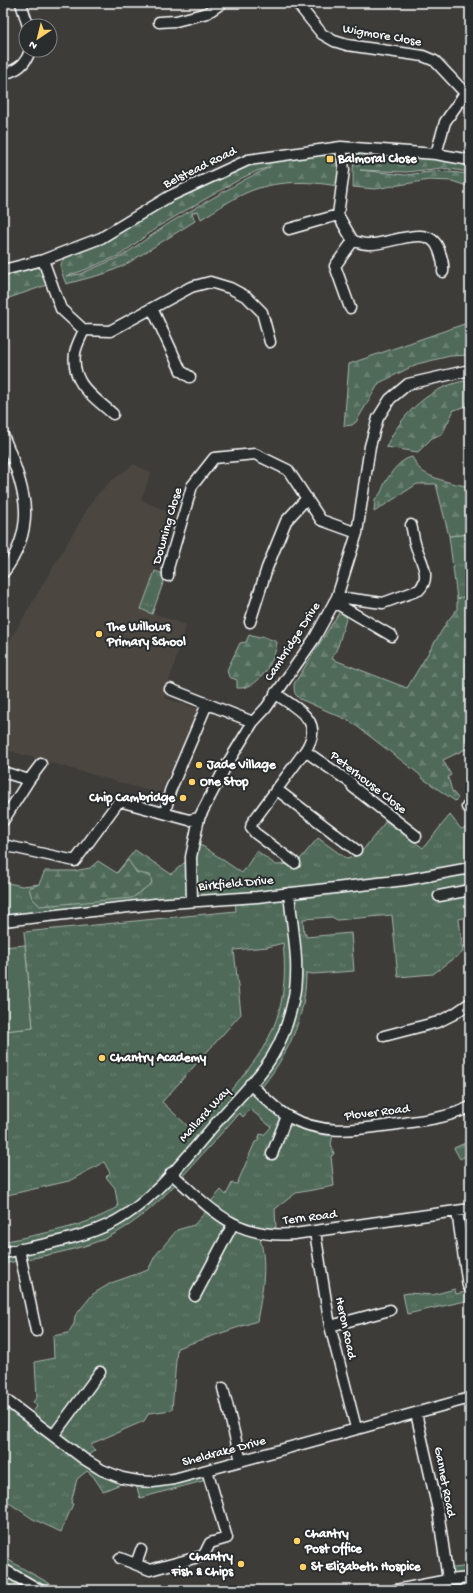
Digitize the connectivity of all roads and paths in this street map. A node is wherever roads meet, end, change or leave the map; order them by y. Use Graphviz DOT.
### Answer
graph roads {
  1 [pos="21,3"];
  2 [pos="222,3"];
  3 [pos="297,3"];
  4 [pos="26,18"];
  5 [pos="159,22"];
  6 [pos="28,58"];
  7 [pos="3,74"];
  8 [pos="467,92"];
  9 [pos="341,147"];
  10 [pos="436,154"];
  11 [pos="470,160"];
  12 [pos="338,215"];
  13 [pos="289,229"];
  14 [pos="353,241"];
  15 [pos="43,260"];
  16 [pos="3,270"];
  17 [pos="443,272"];
  18 [pos="152,308"];
  19 [pos="350,308"];
  20 [pos="84,330"];
  21 [pos="270,342"];
  22 [pos="470,370"];
  23 [pos="190,377"];
  24 [pos="113,414"];
  25 [pos="4,440"];
  26 [pos="307,498"];
  27 [pos="412,525"];
  28 [pos="357,533"];
  29 [pos="3,573"];
  30 [pos="168,576"];
  31 [pos="336,600"];
  32 [pos="250,622"];
  33 [pos="392,636"];
  34 [pos="170,689"];
  35 [pos="275,693"];
  36 [pos="207,704"];
  37 [pos="253,722"];
  38 [pos="304,751"];
  39 [pos="41,764"];
  40 [pos="3,772"];
  41 [pos="29,780"];
  42 [pos="276,789"];
  43 [pos="165,813"];
  44 [pos="198,818"];
  45 [pos="3,821"];
  46 [pos="416,836"];
  47 [pos="3,845"];
  48 [pos="356,850"];
  49 [pos="295,863"];
  50 [pos="470,868"];
  51 [pos="470,890"];
  52 [pos="289,893"];
  53 [pos="439,896"];
  54 [pos="192,901"];
  55 [pos="3,921"];
  56 [pos="470,1003"];
  57 [pos="384,1036"];
  58 [pos="250,1084"];
  59 [pos="470,1107"];
  60 [pos="288,1116"];
  61 [pos="272,1154"];
  62 [pos="171,1173"];
  63 [pos="470,1209"];
  64 [pos="457,1211"];
  65 [pos="233,1224"];
  66 [pos="315,1232"];
  67 [pos="19,1250"];
  68 [pos="3,1253"];
  69 [pos="468,1286"];
  70 [pos="195,1296"];
  71 [pos="390,1310"];
  72 [pos="330,1326"];
  73 [pos="36,1331"];
  74 [pos="100,1372"];
  75 [pos="222,1388"];
  76 [pos="3,1398"];
  77 [pos="470,1398"];
  78 [pos="416,1413"];
  79 [pos="356,1428"];
  80 [pos="53,1436"];
  81 [pos="241,1461"];
  82 [pos="207,1470"];
  83 [pos="141,1550"];
  84 [pos="120,1558"];
  85 [pos="136,1564"];
  86 [pos="3,1570"];
  87 [pos="470,1578"];
  88 [pos="448,1580"];
  89 [pos="40,1590"];
  90 [pos="396,1590"];
  1 -- 4 [label="street"];
  2 -- 5 [label="street"];
  3 -- 8 [label="street, Wigmore Close"];
  6 -- 7 [label="street"];
  8 -- 10 [label="street"];
  9 -- 10 [label="street, Belstead Road"];
  9 -- 12 [label="street"];
  9 -- 15 [label="street, Belstead Road"];
  10 -- 11 [label="street, Belstead Road"];
  12 -- 13 [label="street"];
  12 -- 14 [label="street"];
  14 -- 17 [label="street"];
  14 -- 19 [label="street"];
  15 -- 16 [label="street, Belstead Road"];
  15 -- 20 [label="street"];
  18 -- 20 [label="street"];
  18 -- 21 [label="street"];
  18 -- 23 [label="street"];
  20 -- 24 [label="street"];
  22 -- 28 [label="street, Cambridge Drive"];
  25 -- 29 [label="street"];
  26 -- 28 [label="street, Downing Close"];
  26 -- 30 [label="street, Downing Close"];
  26 -- 32 [label="street"];
  27 -- 31 [label="street"];
  28 -- 31 [label="street, Cambridge Drive"];
  31 -- 33 [label="street"];
  31 -- 35 [label="street, Cambridge Drive"];
  34 -- 36 [label="street"];
  35 -- 37 [label="street, Cambridge Drive"];
  35 -- 38 [label="street"];
  36 -- 37 [label="street"];
  36 -- 43 [label="street"];
  37 -- 44 [label="street, Cambridge Drive"];
  38 -- 42 [label="street"];
  38 -- 46 [label="street, Peterhouse Close"];
  39 -- 41 [label="street"];
  40 -- 41 [label="street"];
  41 -- 45 [label="street"];
  42 -- 48 [label="street"];
  42 -- 49 [label="street"];
  43 -- 44 [label="street"];
  43 -- 47 [label="street"];
  44 -- 54 [label="street, Cambridge Drive"];
  50 -- 52 [label="street, Birkfield Drive"];
  51 -- 53 [label="street"];
  52 -- 54 [label="street, Birkfield Drive"];
  52 -- 58 [label="street, Mallard Way"];
  54 -- 55 [label="street, Birkfield Drive"];
  56 -- 57 [label="street"];
  58 -- 60 [label="street, Plover Road"];
  58 -- 62 [label="street, Mallard Way"];
  59 -- 60 [label="street, Plover Road"];
  60 -- 61 [label="street"];
  62 -- 65 [label="street, Tern Road"];
  62 -- 67 [label="street, Mallard Way"];
  63 -- 64 [label="street, Tern Road"];
  64 -- 66 [label="street, Tern Road"];
  64 -- 69 [label="street"];
  65 -- 66 [label="street, Tern Road"];
  65 -- 70 [label="street"];
  66 -- 72 [label="street, Heron Road"];
  67 -- 68 [label="street, Mallard Way"];
  67 -- 73 [label="street"];
  71 -- 72 [label="street"];
  72 -- 79 [label="street, Heron Road"];
  74 -- 80 [label="street"];
  75 -- 81 [label="street"];
  76 -- 80 [label="street, Sheldrake Drive"];
  77 -- 78 [label="street, Sheldrake Drive"];
  78 -- 79 [label="street, Sheldrake Drive"];
  78 -- 88 [label="street, Gannet Road"];
  79 -- 81 [label="street, Sheldrake Drive"];
  80 -- 82 [label="street, Sheldrake Drive"];
  81 -- 82 [label="street, Sheldrake Drive"];
  82 -- 85 [label="street"];
  83 -- 85 [label="street"];
  84 -- 85 [label="street"];
  86 -- 89 [label="street"];
  87 -- 88 [label="street"];
  88 -- 90 [label="street"];
}
